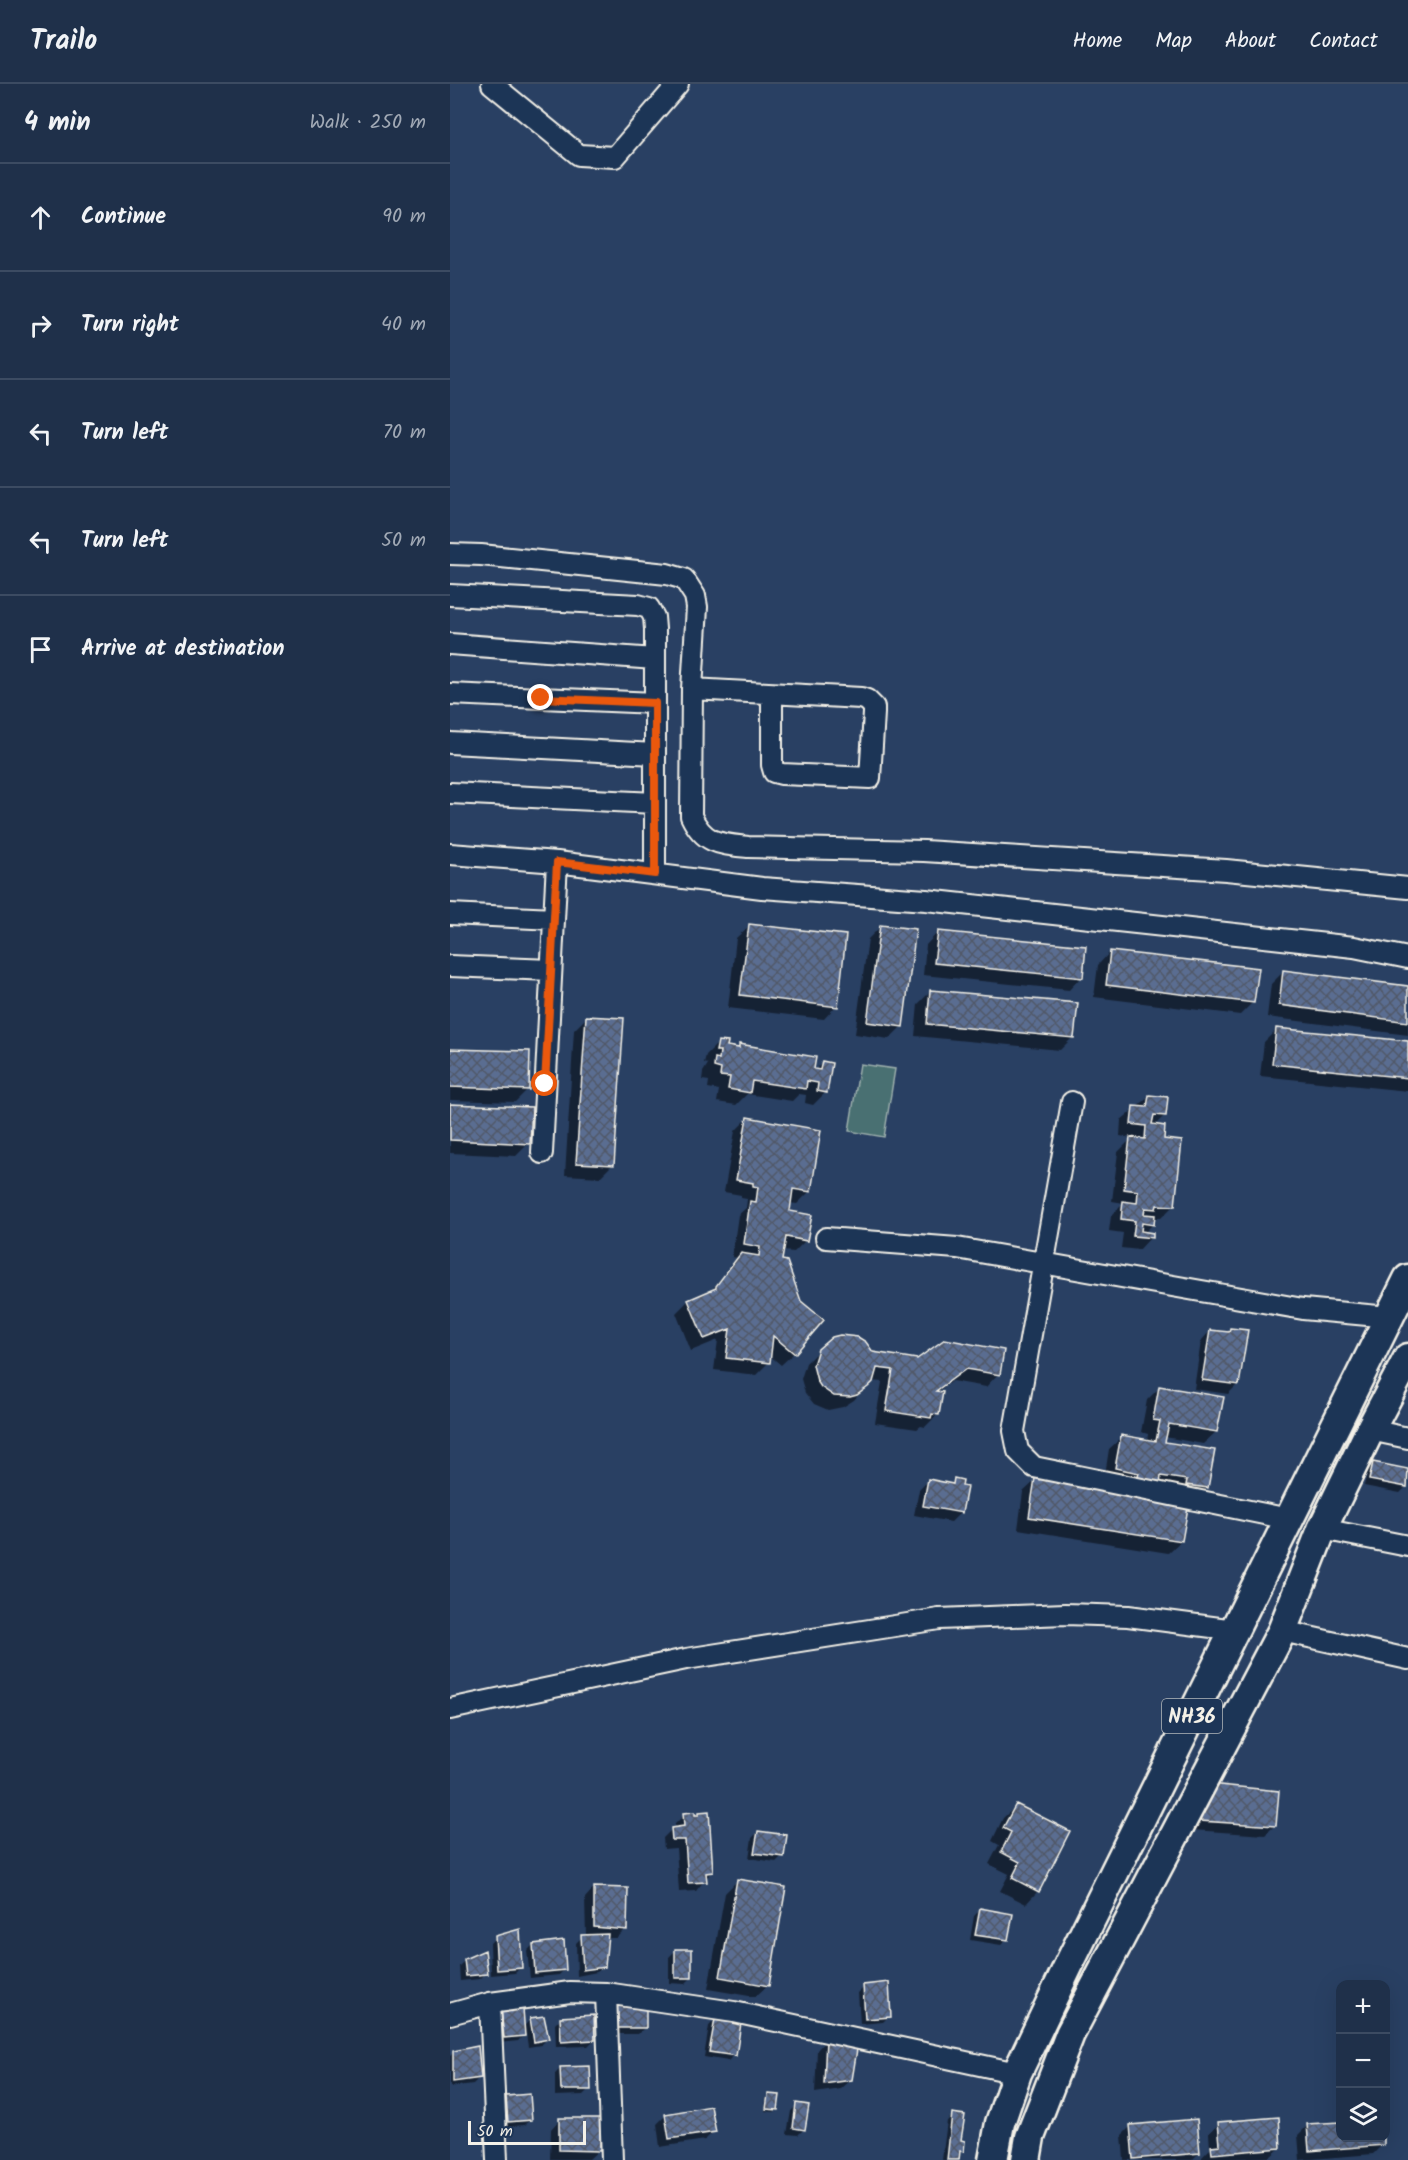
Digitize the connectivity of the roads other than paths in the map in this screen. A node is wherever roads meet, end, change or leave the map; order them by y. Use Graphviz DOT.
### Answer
graph roads {
  1 [pos="492,84"];
  2 [pos="678,84"];
  3 [pos="450,554"];
  4 [pos="450,595"];
  5 [pos="450,644"];
  6 [pos="655,659"];
  7 [pos="692,689"];
  8 [pos="450,694"];
  9 [pos="772,694"];
  10 [pos="655,703"];
  11 [pos="450,743"];
  12 [pos="655,754"];
  13 [pos="450,793"];
  14 [pos="655,803"];
  15 [pos="450,854"];
  16 [pos="557,862"];
  17 [pos="655,874"];
  18 [pos="1408,888"];
  19 [pos="450,914"];
  20 [pos="554,919"];
  21 [pos="1408,958"];
  22 [pos="450,966"];
  23 [pos="551,970"];
  24 [pos="1072,1102"];
  25 [pos="542,1153"];
  26 [pos="826,1238"];
  27 [pos="1042,1264"];
  28 [pos="1408,1279"];
  29 [pos="1389,1317"];
  30 [pos="1408,1358"];
  31 [pos="1370,1430"];
  32 [pos="1408,1438"];
  33 [pos="1289,1519"];
  34 [pos="1322,1529"];
  35 [pos="1408,1546"];
  36 [pos="1235,1630"];
  37 [pos="1282,1631"];
  38 [pos="1408,1659"];
  39 [pos="450,1709"];
  40 [pos="606,1993"];
  41 [pos="490,2003"];
  42 [pos="450,2014"];
  43 [pos="1017,2073"];
  44 [pos="497,2160"];
  45 [pos="612,2160"];
  46 [pos="993,2160"];
  47 [pos="1026,2160"];
  1 -- 2 [label="street"];
  3 -- 7 [label="street"];
  4 -- 6 [label="street"];
  5 -- 6 [label="street"];
  6 -- 10 [label="street"];
  7 -- 9 [label="street"];
  7 -- 18 [label="street"];
  8 -- 10 [label="street"];
  9 -- 9 [label="street"];
  10 -- 12 [label="street"];
  11 -- 12 [label="street"];
  12 -- 14 [label="street"];
  13 -- 14 [label="street"];
  14 -- 17 [label="street"];
  15 -- 16 [label="street"];
  16 -- 17 [label="street"];
  16 -- 20 [label="street"];
  17 -- 21 [label="street"];
  19 -- 20 [label="street"];
  20 -- 23 [label="street"];
  22 -- 23 [label="street"];
  23 -- 25 [label="street"];
  24 -- 27 [label="street"];
  26 -- 27 [label="street"];
  27 -- 29 [label="street"];
  27 -- 33 [label="street"];
  28 -- 29 [label="highway, NH36"];
  29 -- 33 [label="highway, NH36"];
  30 -- 31 [label="highway, NH36"];
  31 -- 32 [label="street"];
  31 -- 34 [label="highway, NH36"];
  33 -- 36 [label="highway, NH36"];
  34 -- 35 [label="street"];
  34 -- 37 [label="highway, NH36"];
  36 -- 39 [label="street"];
  36 -- 43 [label="highway, NH36"];
  37 -- 38 [label="street"];
  37 -- 47 [label="highway, NH36"];
  40 -- 41 [label="street"];
  40 -- 43 [label="street"];
  40 -- 45 [label="street"];
  41 -- 42 [label="street"];
  41 -- 44 [label="street"];
  43 -- 46 [label="highway, NH36"];
}
